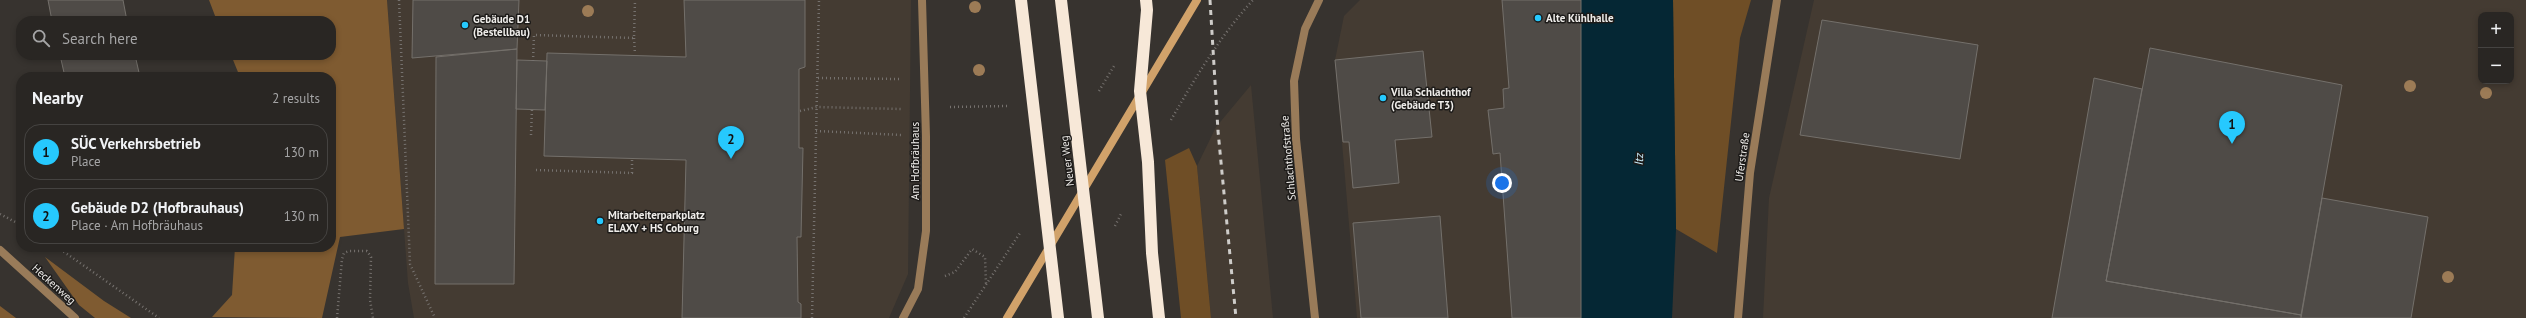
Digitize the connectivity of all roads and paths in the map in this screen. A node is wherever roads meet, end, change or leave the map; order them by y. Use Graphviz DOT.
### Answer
graph roads {
  1 [pos="399,0"];
  2 [pos="635,0"];
  3 [pos="819,0"];
  4 [pos="922,0"];
  5 [pos="1021,0"];
  6 [pos="1061,0"];
  7 [pos="1146,0"];
  8 [pos="1197,0"];
  9 [pos="1253,0"];
  10 [pos="1320,0"];
  11 [pos="1777,0"];
  12 [pos="634,38"];
  13 [pos="635,54"];
  14 [pos="533,61"];
  15 [pos="818,78"];
  16 [pos="924,79"];
  17 [pos="1190,86"];
  18 [pos="1140,91"];
  19 [pos="1008,106"];
  20 [pos="817,108"];
  21 [pos="925,108"];
  22 [pos="532,109"];
  23 [pos="882,109"];
  24 [pos="800,111"];
  25 [pos="816,131"];
  26 [pos="531,135"];
  27 [pos="926,136"];
  28 [pos="632,158"];
  29 [pos="536,170"];
  30 [pos="0,214"];
  31 [pos="16,222"];
  32 [pos="1015,242"];
  33 [pos="0,250"];
  34 [pos="64,252"];
  35 [pos="955,272"];
  36 [pos="986,285"];
  37 [pos="75,318"];
  38 [pos="159,318"];
  39 [pos="337,318"];
  40 [pos="373,318"];
  41 [pos="435,318"];
  42 [pos="812,318"];
  43 [pos="903,318"];
  44 [pos="964,318"];
  45 [pos="1007,318"];
  46 [pos="1058,318"];
  47 [pos="1098,318"];
  48 [pos="1159,318"];
  49 [pos="1315,318"];
  50 [pos="1738,318"];
  1 -- 41 [label="path"];
  2 -- 12 [label="path"];
  3 -- 15 [label="path"];
  4 -- 16 [label="street, Am Hofbräuhaus"];
  5 -- 46 [label="highway"];
  6 -- 47 [label="highway, Neuer Weg"];
  7 -- 18 [label="highway"];
  8 -- 18 [label="street"];
  9 -- 17 [label="path"];
  10 -- 49 [label="street, Schlachthofstraße"];
  11 -- 50 [label="street, Uferstraße"];
  12 -- 13 [label="path"];
  12 -- 14 [label="path"];
  15 -- 16 [label="path"];
  15 -- 20 [label="path"];
  16 -- 21 [label="street, Am Hofbräuhaus"];
  18 -- 45 [label="street"];
  18 -- 48 [label="highway"];
  19 -- 21 [label="path"];
  20 -- 23 [label="path"];
  20 -- 24 [label="path"];
  20 -- 25 [label="path"];
  21 -- 27 [label="street, Am Hofbräuhaus"];
  22 -- 26 [label="path"];
  25 -- 27 [label="path"];
  25 -- 42 [label="path"];
  27 -- 43 [label="street, Am Hofbräuhaus"];
  28 -- 29 [label="path"];
  30 -- 31 [label="path"];
  32 -- 36 [label="path"];
  33 -- 37 [label="street, Heckenweg"];
  34 -- 38 [label="path"];
  35 -- 36 [label="path"];
  36 -- 44 [label="path"];
  39 -- 40 [label="path"];
}
